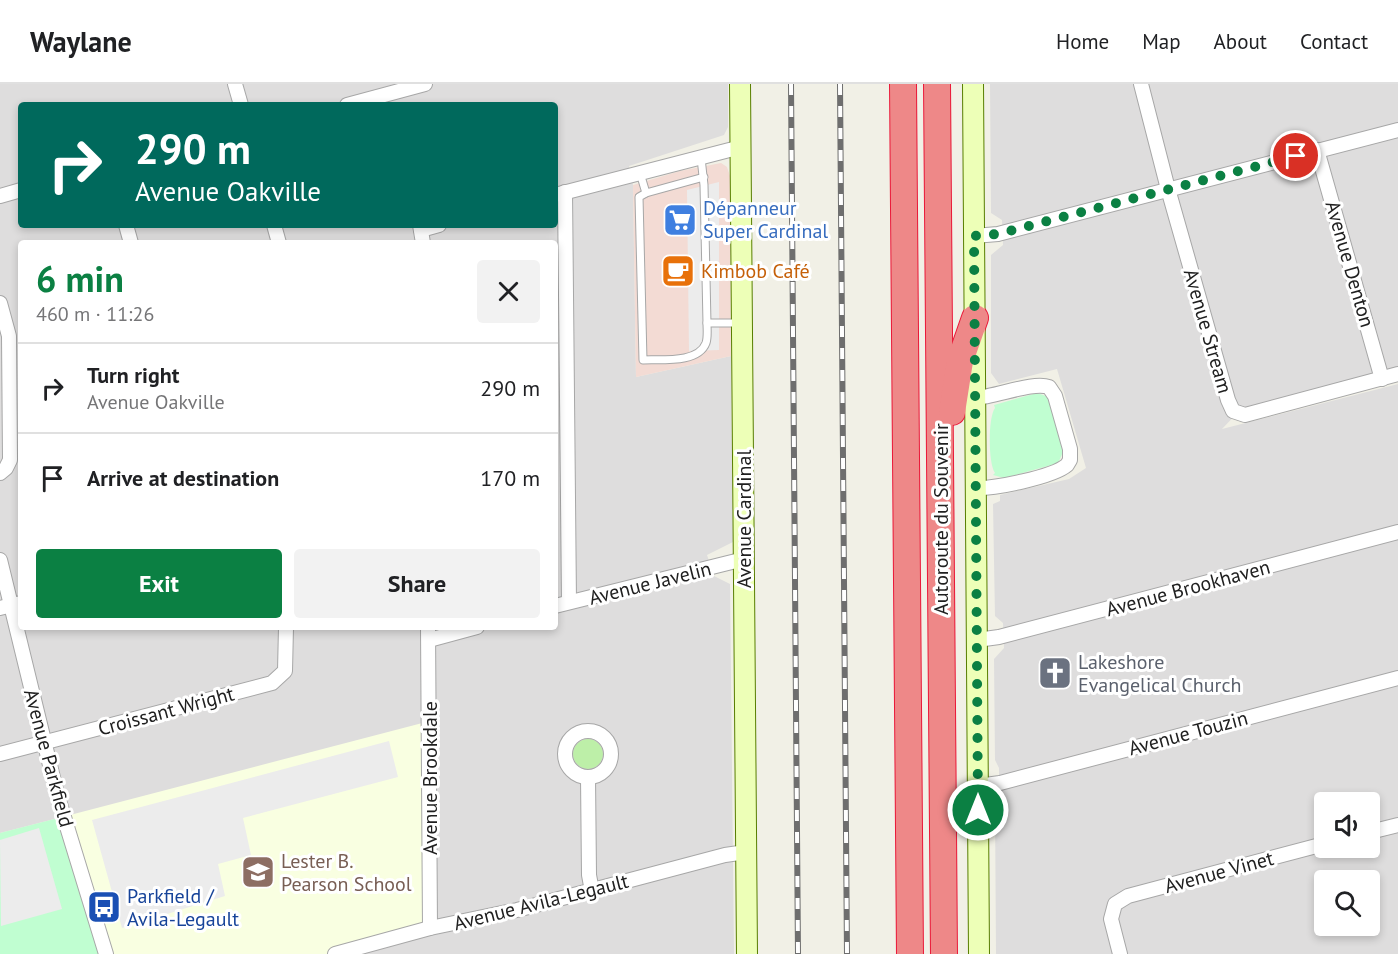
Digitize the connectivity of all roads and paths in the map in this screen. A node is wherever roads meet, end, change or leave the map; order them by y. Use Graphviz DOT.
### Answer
graph roads {
  1 [pos="235,84"];
  2 [pos="425,84"];
  3 [pos="740,84"];
  4 [pos="903,84"];
  5 [pos="937,84"];
  6 [pos="973,84"];
  7 [pos="1141,84"];
  8 [pos="386,100"];
  9 [pos="240,102"];
  10 [pos="370,102"];
  11 [pos="1398,130"];
  12 [pos="741,147"];
  13 [pos="1317,150"];
  14 [pos="701,158"];
  15 [pos="640,173"];
  16 [pos="704,177"];
  17 [pos="1168,189"];
  18 [pos="18,191"];
  19 [pos="560,193"];
  20 [pos="645,193"];
  21 [pos="0,196"];
  22 [pos="974,236"];
  23 [pos="0,303"];
  24 [pos="975,318"];
  25 [pos="707,323"];
  26 [pos="742,323"];
  27 [pos="1398,374"];
  28 [pos="1382,379"];
  29 [pos="975,398"];
  30 [pos="0,473"];
  31 [pos="975,488"];
  32 [pos="940,492"];
  33 [pos="1398,532"];
  34 [pos="744,559"];
  35 [pos="0,560"];
  36 [pos="569,602"];
  37 [pos="558,605"];
  38 [pos="10,606"];
  39 [pos="286,630"];
  40 [pos="456,630"];
  41 [pos="428,634"];
  42 [pos="977,640"];
  43 [pos="1398,678"];
  44 [pos="44,743"];
  45 [pos="0,754"];
  46 [pos="588,777"];
  47 [pos="978,786"];
  48 [pos="1398,825"];
  49 [pos="1380,830"];
  50 [pos="1314,847"];
  51 [pos="746,852"];
  52 [pos="592,891"];
  53 [pos="430,928"];
  54 [pos="106,954"];
  55 [pos="335,954"];
  56 [pos="747,954"];
  57 [pos="910,954"];
  58 [pos="945,954"];
  59 [pos="979,954"];
  60 [pos="1120,954"];
  1 -- 9 [label="street"];
  2 -- 8 [label="street"];
  3 -- 12 [label="main road, Avenue Cardinal"];
  4 -- 57 [label="highway, Autoroute du Souvenir"];
  5 -- 32 [label="highway, Autoroute du Souvenir"];
  6 -- 22 [label="main road"];
  7 -- 17 [label="street"];
  8 -- 10 [label="street"];
  11 -- 13 [label="street"];
  12 -- 14 [label="street"];
  12 -- 26 [label="main road, Avenue Cardinal"];
  13 -- 17 [label="street"];
  13 -- 28 [label="street, Avenue Denton"];
  14 -- 15 [label="street"];
  14 -- 16 [label="lane"];
  15 -- 19 [label="street"];
  15 -- 20 [label="lane"];
  16 -- 20 [label="lane"];
  16 -- 25 [label="lane"];
  17 -- 22 [label="street"];
  17 -- 28 [label="street, Avenue Stream"];
  18 -- 21 [label="street"];
  19 -- 36 [label="street"];
  20 -- 25 [label="lane"];
  22 -- 24 [label="main road"];
  23 -- 30 [label="street"];
  24 -- 29 [label="main road"];
  24 -- 32 [label="highway"];
  25 -- 26 [label="lane"];
  26 -- 34 [label="main road, Avenue Cardinal"];
  27 -- 28 [label="street, Avenue Stream"];
  29 -- 31 [label="main road"];
  29 -- 31 [label="street"];
  31 -- 42 [label="main road"];
  32 -- 58 [label="highway, Autoroute du Souvenir"];
  33 -- 42 [label="street, Avenue Brookhaven"];
  34 -- 36 [label="street, Avenue Javelin"];
  34 -- 51 [label="main road, Avenue Cardinal"];
  35 -- 38 [label="street, Avenue Parkfield"];
  36 -- 37 [label="street, Avenue Javelin"];
  38 -- 44 [label="street, Avenue Parkfield"];
  39 -- 44 [label="street, Croissant Wright"];
  40 -- 41 [label="street"];
  41 -- 53 [label="street, Avenue Brookdale"];
  42 -- 47 [label="main road"];
  43 -- 47 [label="street, Avenue Touzin"];
  44 -- 45 [label="street, Croissant Wright"];
  44 -- 54 [label="street, Avenue Parkfield"];
  46 -- 52 [label="street"];
  47 -- 59 [label="main road"];
  48 -- 49 [label="street"];
  50 -- 60 [label="street, Avenue Vinet"];
  51 -- 52 [label="street, Avenue Avila-Legault"];
  51 -- 56 [label="main road, Avenue Cardinal"];
  52 -- 53 [label="street, Avenue Avila-Legault"];
  53 -- 55 [label="street, Avenue Avila-Legault"];
}
